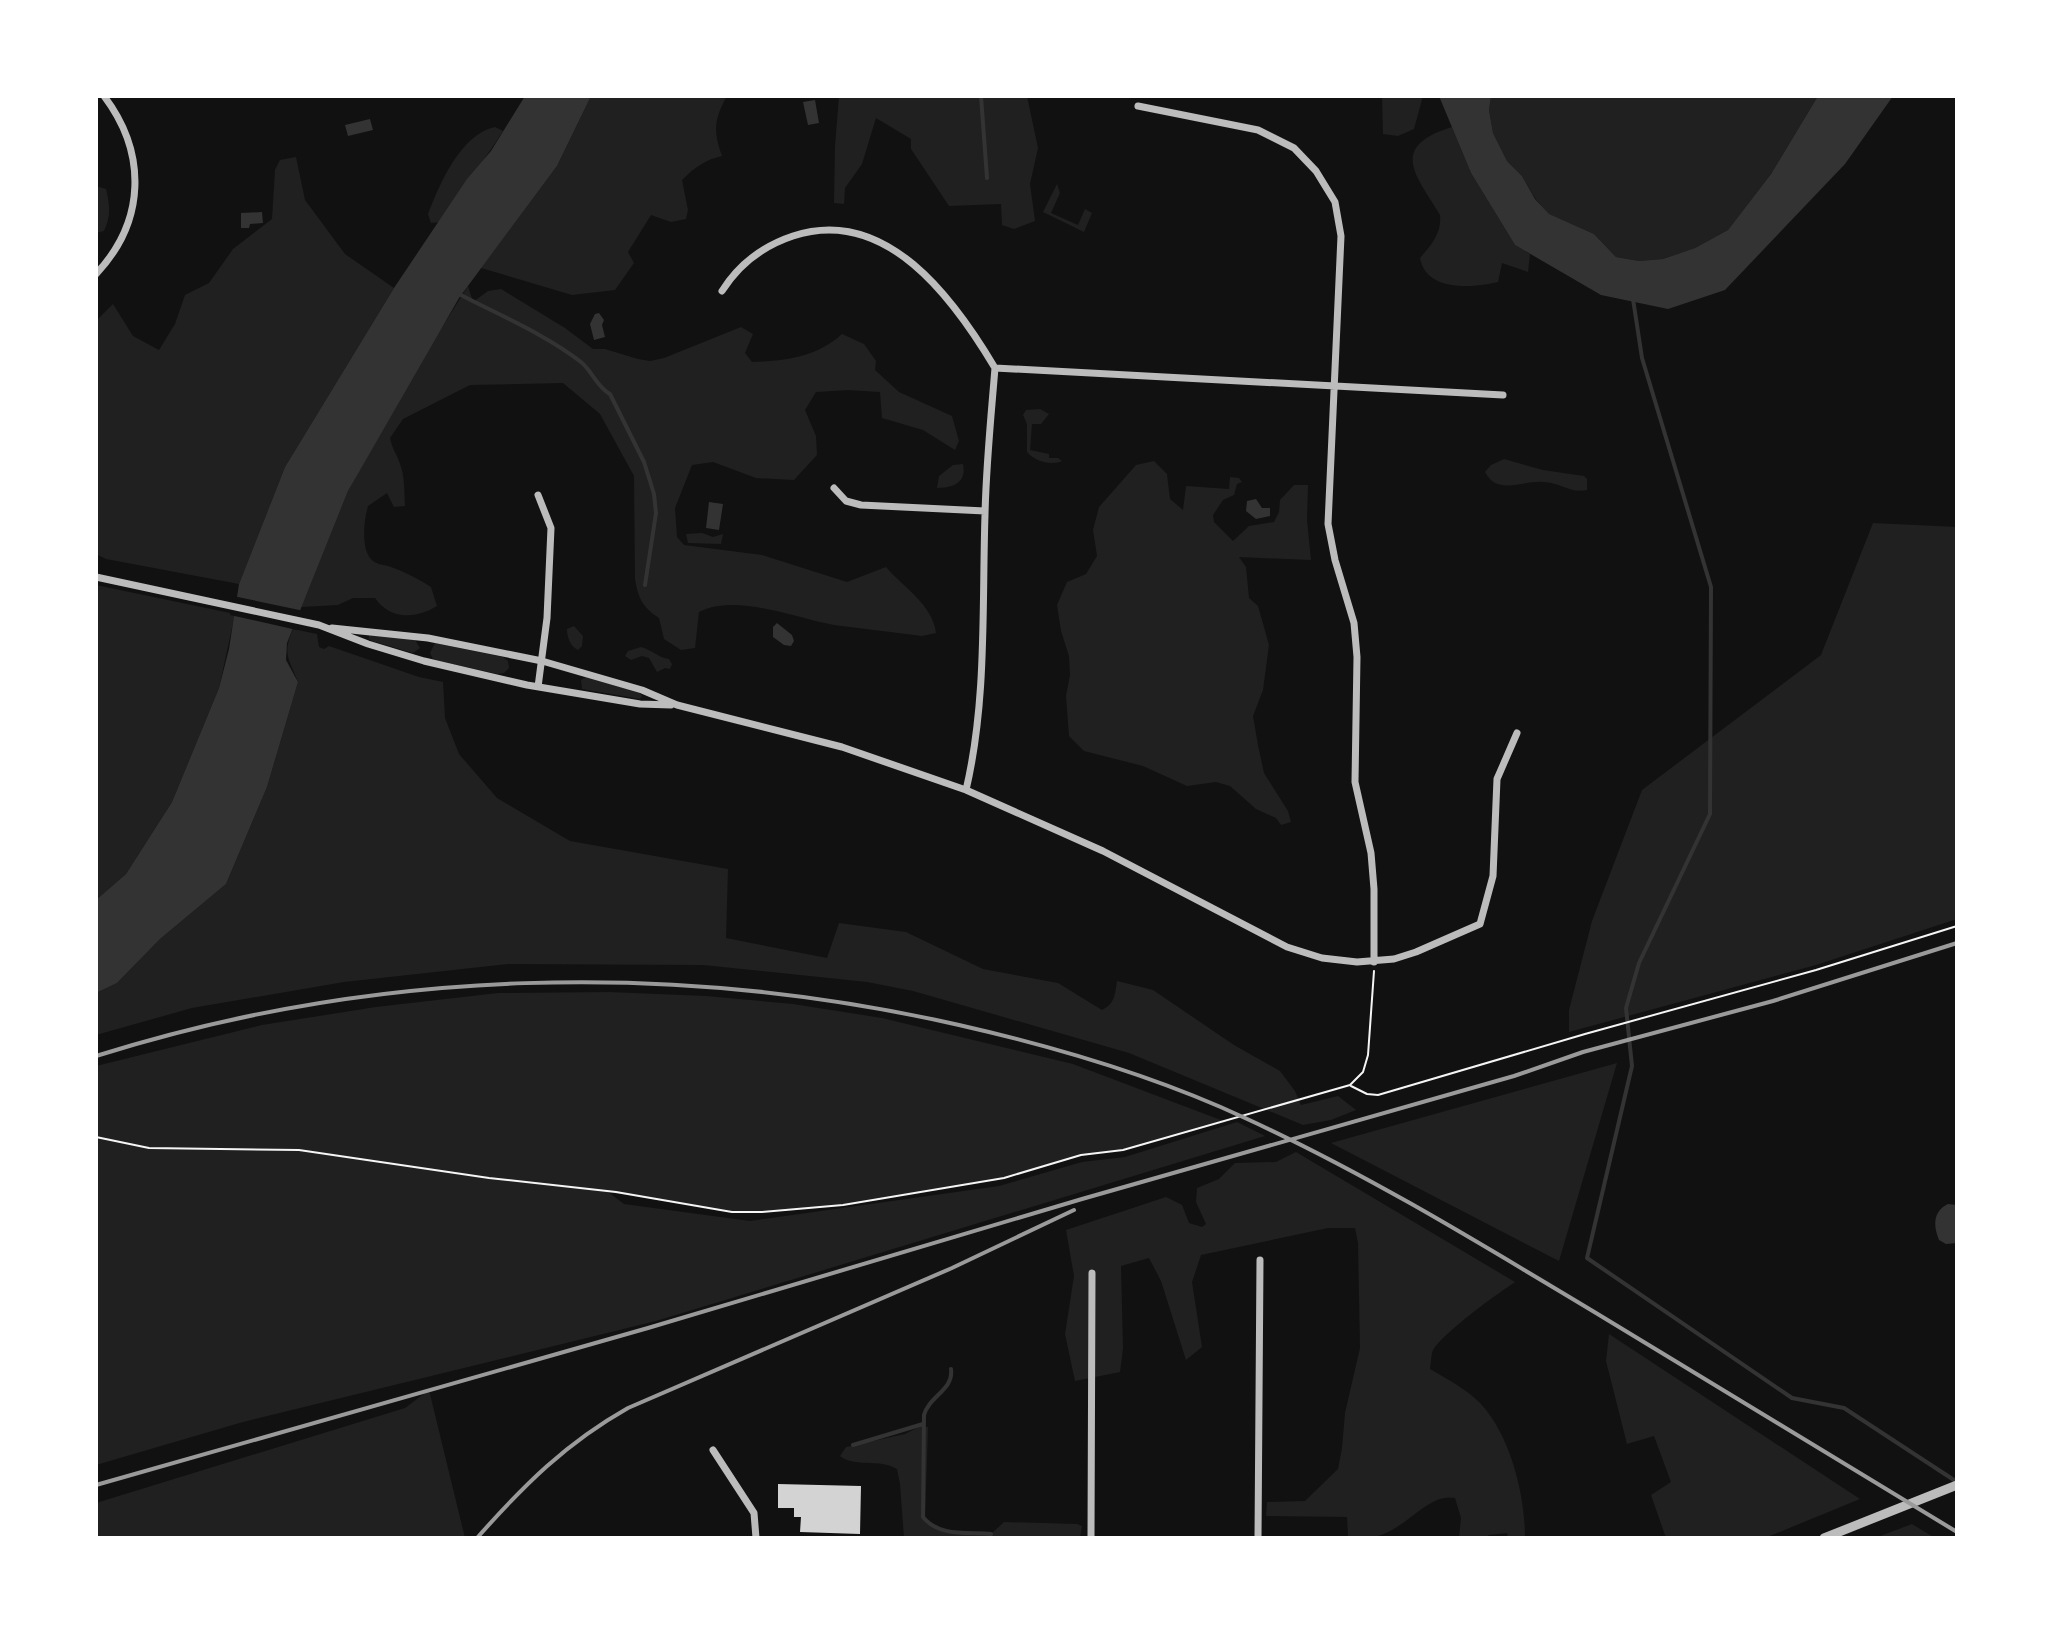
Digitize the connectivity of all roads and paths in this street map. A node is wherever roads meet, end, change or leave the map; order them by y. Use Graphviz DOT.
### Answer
graph roads {
  1 [pos="104,96"];
  2 [pos="1138,106"];
  3 [pos="96,274"];
  4 [pos="722,291"];
  5 [pos="995,368"];
  6 [pos="1334,387"];
  7 [pos="1503,395"];
  8 [pos="834,488"];
  9 [pos="538,495"];
  10 [pos="985,511"];
  11 [pos="96,577"];
  12 [pos="332,628"];
  13 [pos="542,661"];
  14 [pos="538,687"];
  15 [pos="677,705"];
  16 [pos="1517,733"];
  17 [pos="966,790"];
  18 [pos="1957,926"];
  19 [pos="1374,962"];
  20 [pos="1350,1085"];
  21 [pos="96,1137"];
  22 [pos="1260,1260"];
  23 [pos="1092,1273"];
  24 [pos="713,1450"];
  25 [pos="1957,1485"];
  26 [pos="756,1538"];
  27 [pos="1091,1538"];
  28 [pos="1258,1538"];
  29 [pos="1824,1538"];
  1 -- 3 [label="street"];
  2 -- 6 [label="street"];
  4 -- 5 [label="street"];
  5 -- 6 [label="street"];
  5 -- 10 [label="street"];
  6 -- 7 [label="street"];
  6 -- 19 [label="street"];
  8 -- 10 [label="street"];
  9 -- 13 [label="street"];
  10 -- 17 [label="street"];
  11 -- 12 [label="street"];
  12 -- 13 [label="street"];
  12 -- 14 [label="street"];
  13 -- 14 [label="street"];
  13 -- 15 [label="street"];
  14 -- 15 [label="street"];
  15 -- 17 [label="street"];
  16 -- 19 [label="street"];
  17 -- 19 [label="street"];
  18 -- 20 [label="path"];
  19 -- 20 [label="path"];
  20 -- 21 [label="path"];
  22 -- 28 [label="street"];
  23 -- 27 [label="street"];
  24 -- 26 [label="street"];
  25 -- 29 [label="street"];
}
